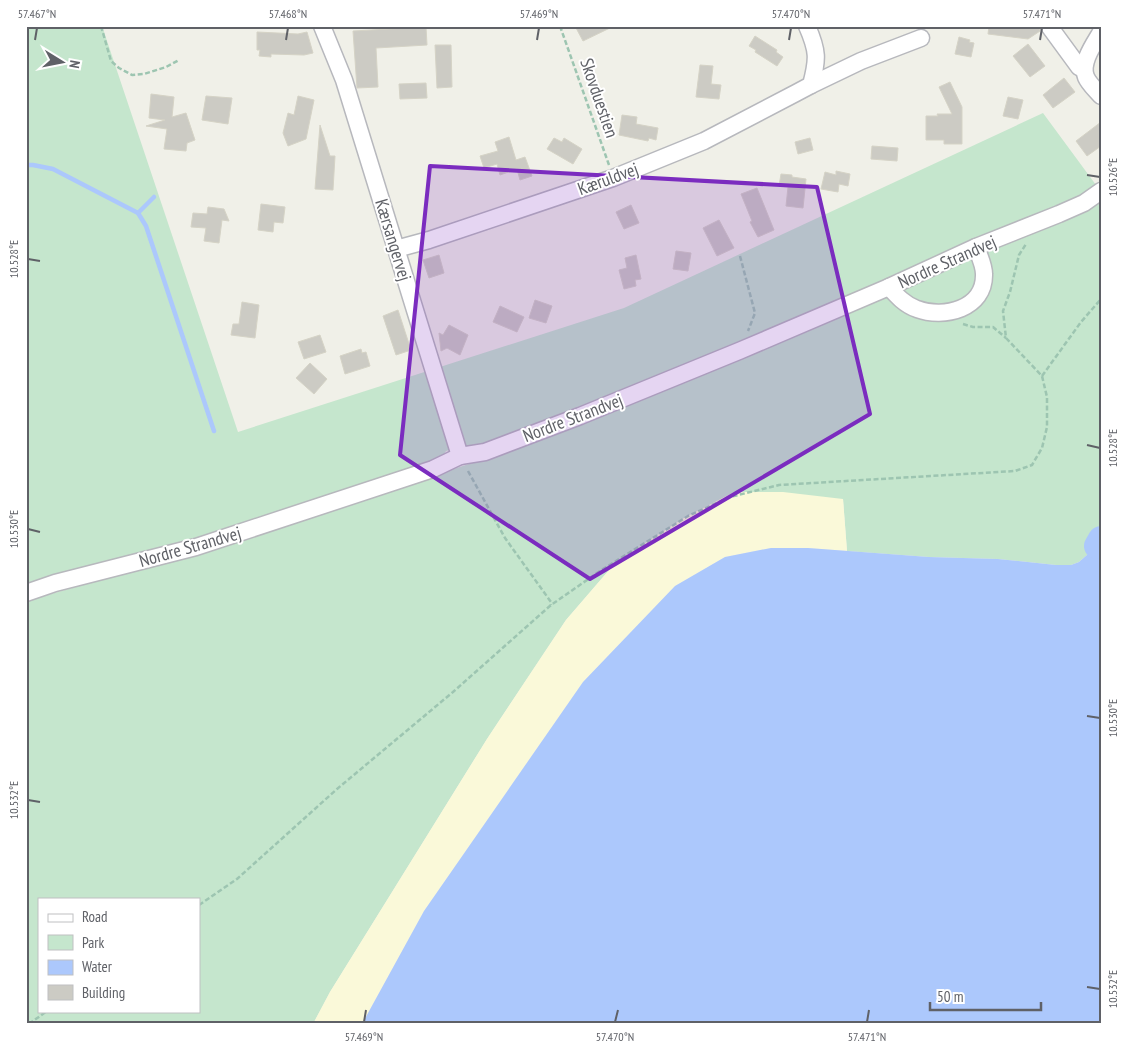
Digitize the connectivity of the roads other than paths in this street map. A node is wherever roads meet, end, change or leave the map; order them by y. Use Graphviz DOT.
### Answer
graph roads {
  1 [pos="322,26"];
  2 [pos="807,26"];
  3 [pos="1049,26"];
  4 [pos="1101,32"];
  5 [pos="921,38"];
  6 [pos="1084,69"];
  7 [pos="811,85"];
  8 [pos="1101,96"];
  9 [pos="1101,191"];
  10 [pos="976,247"];
  11 [pos="396,249"];
  12 [pos="889,287"];
  13 [pos="460,456"];
  14 [pos="26,593"];
  1 -- 11 [label="street, Kærsangervej"];
  2 -- 7 [label="street"];
  3 -- 6 [label="street"];
  4 -- 6 [label="street"];
  5 -- 7 [label="street, Kæruldvej"];
  6 -- 8 [label="street"];
  7 -- 11 [label="street, Kæruldvej"];
  9 -- 10 [label="street, Nordre Strandvej"];
  10 -- 12 [label="street, Nordre Strandvej"];
  10 -- 12 [label="street"];
  11 -- 13 [label="street, Kærsangervej"];
  12 -- 13 [label="street, Nordre Strandvej"];
  13 -- 14 [label="street, Nordre Strandvej"];
}
